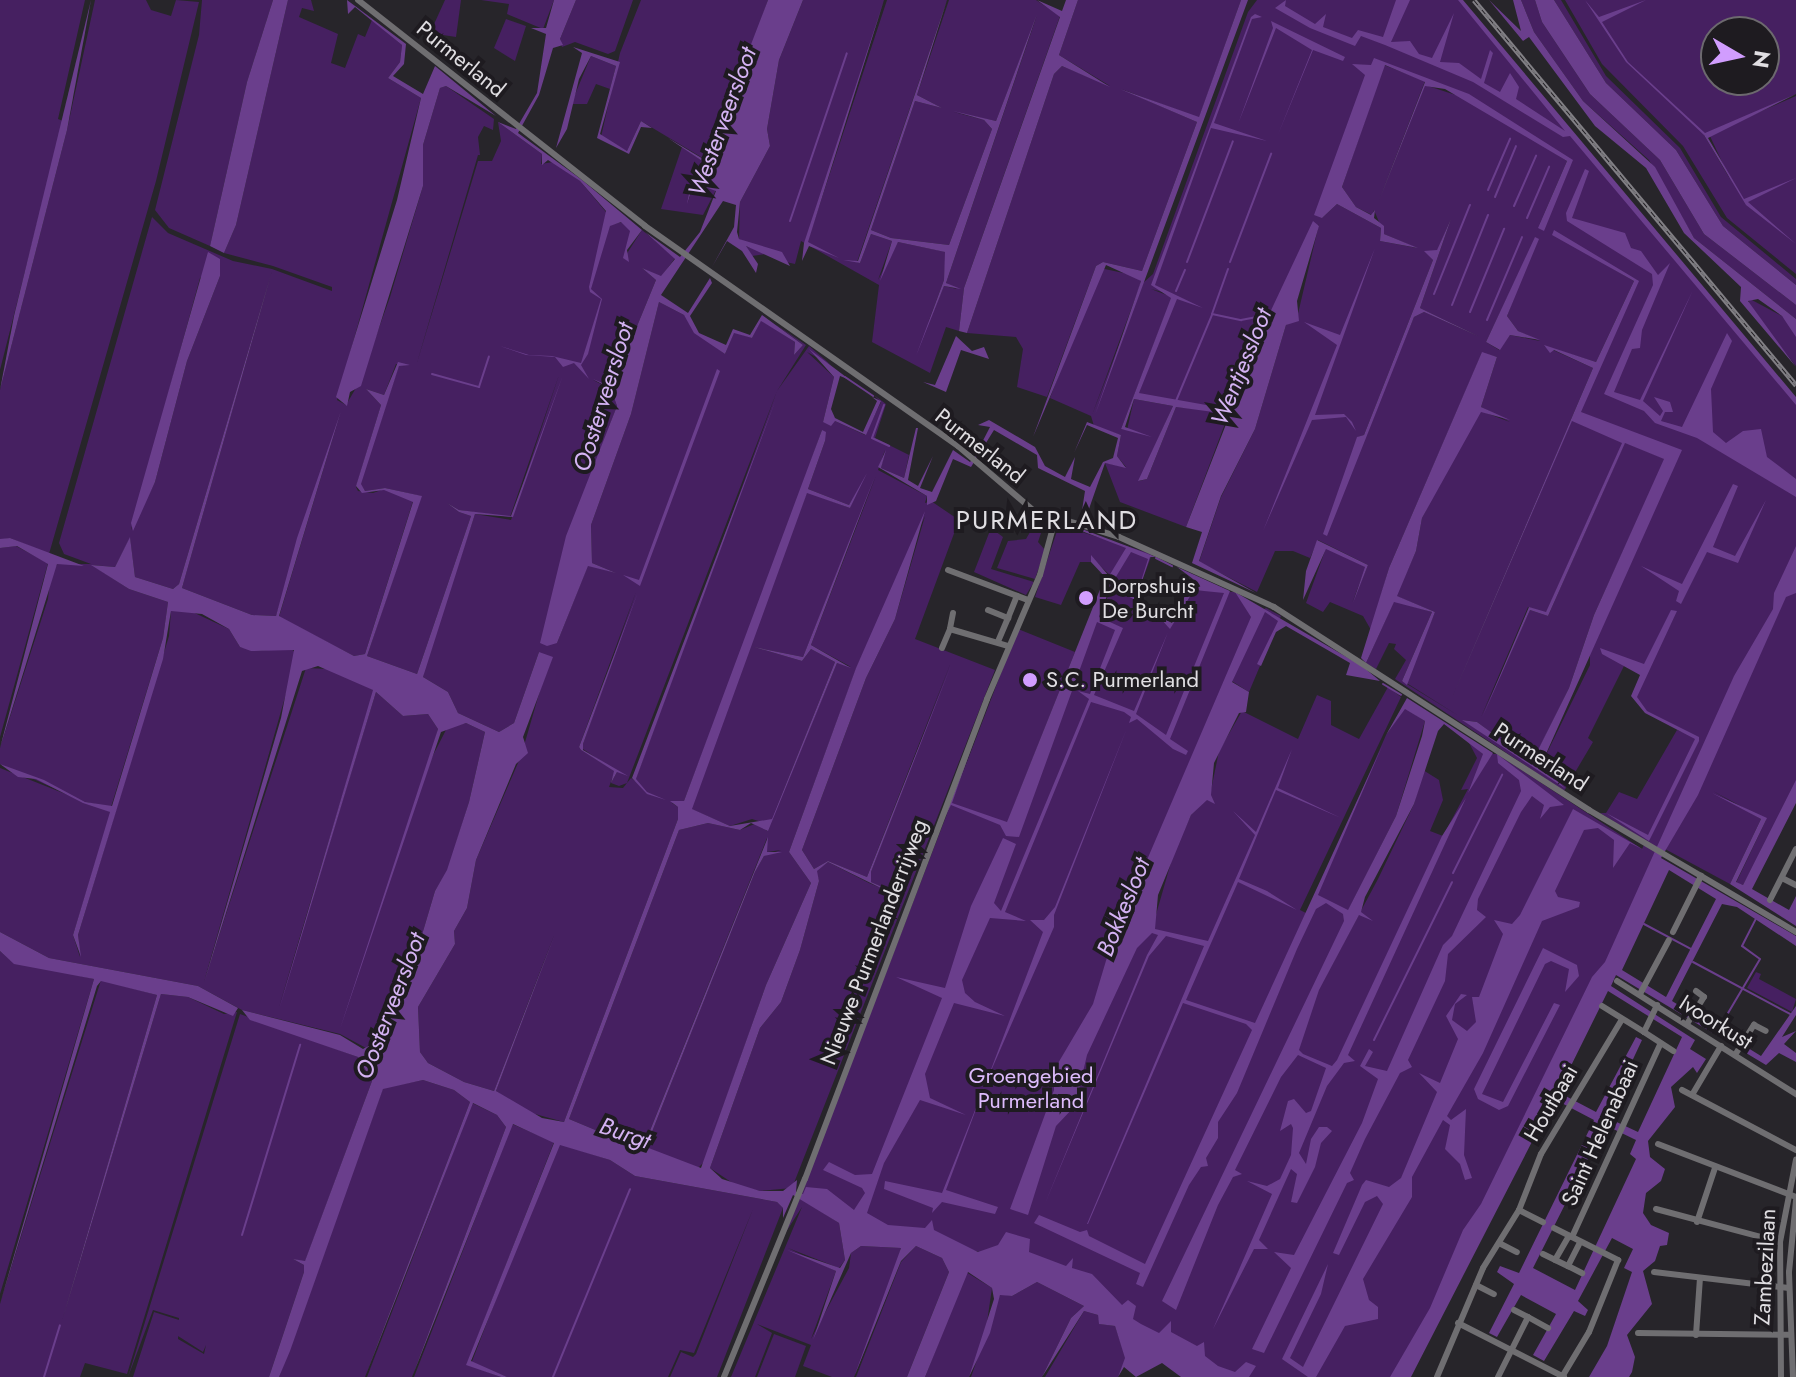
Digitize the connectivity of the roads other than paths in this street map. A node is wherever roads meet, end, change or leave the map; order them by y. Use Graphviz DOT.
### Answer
graph roads {
  1 [pos="358,0"];
  2 [pos="1055,520"];
  3 [pos="948,570"];
  4 [pos="1017,596"];
  5 [pos="1028,600"];
  6 [pos="988,610"];
  7 [pos="953,613"];
  8 [pos="1008,618"];
  9 [pos="950,629"];
  10 [pos="998,642"];
  11 [pos="1008,646"];
  12 [pos="942,648"];
  13 [pos="1796,849"];
  14 [pos="1700,877"];
  15 [pos="1782,878"];
  16 [pos="1796,885"];
  17 [pos="1770,900"];
  18 [pos="1673,932"];
  19 [pos="1796,932"];
  20 [pos="1669,940"];
  21 [pos="1617,981"];
  22 [pos="1696,991"];
  23 [pos="1640,992"];
  24 [pos="1704,997"];
  25 [pos="1713,1001"];
  26 [pos="1602,1006"];
  27 [pos="1656,1008"];
  28 [pos="1622,1019"];
  29 [pos="1746,1019"];
  30 [pos="1688,1023"];
  31 [pos="1754,1025"];
  32 [pos="1766,1031"];
  33 [pos="1644,1032"];
  34 [pos="1661,1043"];
  35 [pos="1721,1046"];
  36 [pos="1673,1051"];
  37 [pos="1736,1053"];
  38 [pos="1682,1090"];
  39 [pos="1796,1094"];
  40 [pos="1692,1095"];
  41 [pos="1658,1144"];
  42 [pos="1796,1150"];
  43 [pos="1796,1160"];
  44 [pos="1715,1168"];
  45 [pos="1787,1195"];
  46 [pos="1796,1198"];
  47 [pos="1656,1209"];
  48 [pos="1519,1210"];
  49 [pos="1543,1222"];
  50 [pos="1697,1222"];
  51 [pos="1554,1228"];
  52 [pos="1570,1236"];
  53 [pos="1580,1242"];
  54 [pos="1780,1242"];
  55 [pos="1499,1243"];
  56 [pos="1790,1243"];
  57 [pos="1517,1252"];
  58 [pos="1543,1254"];
  59 [pos="1555,1260"];
  60 [pos="1568,1266"];
  61 [pos="1654,1272"];
  62 [pos="1582,1273"];
  63 [pos="1700,1278"];
  64 [pos="1476,1285"];
  65 [pos="1778,1288"];
  66 [pos="1789,1288"];
  67 [pos="1494,1294"];
  68 [pos="1514,1310"];
  69 [pos="1528,1317"];
  70 [pos="1458,1323"];
  71 [pos="1548,1328"];
  72 [pos="1638,1333"];
  73 [pos="1696,1335"];
  74 [pos="1791,1335"];
  75 [pos="1780,1336"];
  76 [pos="1512,1351"];
  77 [pos="724,1377"];
  78 [pos="1437,1377"];
  79 [pos="1498,1377"];
  80 [pos="1562,1377"];
  81 [pos="1781,1377"];
  82 [pos="1793,1377"];
  1 -- 2 [label="street, Purmerland"];
  2 -- 5 [label="street, Nieuwe Purmerlanderrijweg"];
  2 -- 14 [label="street, Purmerland"];
  3 -- 4 [label="street"];
  4 -- 5 [label="street"];
  4 -- 8 [label="street"];
  5 -- 11 [label="street, Nieuwe Purmerlanderrijweg"];
  6 -- 8 [label="street"];
  7 -- 9 [label="street"];
  8 -- 10 [label="street"];
  9 -- 10 [label="street"];
  9 -- 12 [label="street"];
  10 -- 11 [label="street"];
  11 -- 77 [label="street, Nieuwe Purmerlanderrijweg"];
  13 -- 15 [label="street"];
  14 -- 18 [label="street"];
  14 -- 19 [label="street, Purmerland"];
  15 -- 16 [label="street"];
  15 -- 17 [label="street"];
  20 -- 23 [label="street"];
  21 -- 23 [label="street, Ivoorkust"];
  22 -- 24 [label="street"];
  23 -- 27 [label="street, Ivoorkust"];
  24 -- 25 [label="street"];
  24 -- 30 [label="street"];
  26 -- 28 [label="street"];
  27 -- 30 [label="street, Ivoorkust"];
  27 -- 33 [label="street"];
  28 -- 33 [label="street"];
  28 -- 48 [label="street, Houtbaai"];
  29 -- 31 [label="street"];
  30 -- 35 [label="street, Ivoorkust"];
  31 -- 32 [label="street"];
  31 -- 37 [label="street"];
  33 -- 34 [label="street, Saint Helenabaai"];
  34 -- 36 [label="street, Saint Helenabaai"];
  34 -- 52 [label="street, Saint Helenabaai"];
  35 -- 37 [label="street, Ivoorkust"];
  35 -- 40 [label="street"];
  37 -- 39 [label="street, Ivoorkust"];
  38 -- 40 [label="street"];
  40 -- 42 [label="street"];
  41 -- 44 [label="street"];
  43 -- 45 [label="street, Zambezilaan"];
  44 -- 45 [label="street"];
  44 -- 50 [label="street"];
  45 -- 46 [label="street"];
  45 -- 54 [label="street, Zambezilaan"];
  46 -- 56 [label="street, Zambezilaan"];
  47 -- 50 [label="street"];
  48 -- 49 [label="street"];
  48 -- 55 [label="street, Houtbaai"];
  50 -- 54 [label="street"];
  51 -- 52 [label="street, Saint Helenabaai"];
  52 -- 53 [label="street, Saint Helenabaai"];
  52 -- 59 [label="street, Saint Helenabaai"];
  53 -- 60 [label="street, Saint Helenabaai"];
  53 -- 80 [label="street, Saint Helenabaai"];
  54 -- 56 [label="street"];
  54 -- 65 [label="street, Zambezilaan"];
  55 -- 57 [label="street"];
  55 -- 64 [label="street, Houtbaai"];
  56 -- 66 [label="street, Zambezilaan"];
  58 -- 59 [label="street"];
  59 -- 60 [label="street"];
  60 -- 62 [label="street"];
  61 -- 63 [label="street"];
  63 -- 65 [label="street"];
  63 -- 73 [label="street"];
  64 -- 67 [label="street"];
  64 -- 70 [label="street, Houtbaai"];
  65 -- 66 [label="street"];
  65 -- 75 [label="street, Zambezilaan"];
  66 -- 74 [label="street, Zambezilaan"];
  68 -- 69 [label="street"];
  69 -- 71 [label="street"];
  69 -- 76 [label="street"];
  70 -- 76 [label="street"];
  70 -- 78 [label="street, Houtbaai"];
  72 -- 73 [label="street"];
  73 -- 75 [label="street"];
  74 -- 75 [label="street"];
  74 -- 82 [label="street, Zambezilaan"];
  75 -- 81 [label="street, Zambezilaan"];
  76 -- 79 [label="street"];
  76 -- 80 [label="street"];
}
